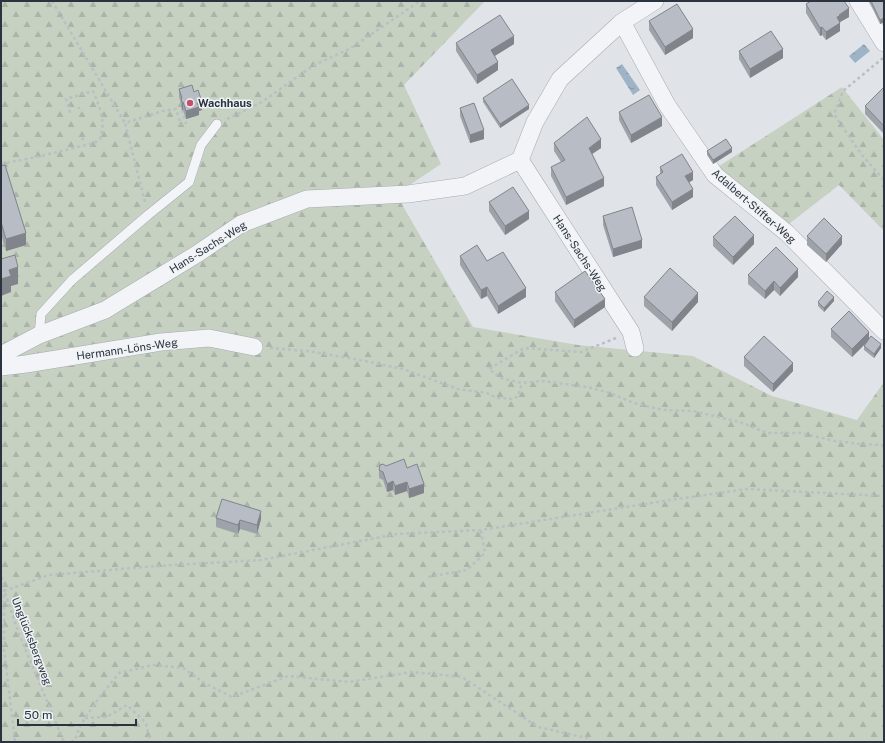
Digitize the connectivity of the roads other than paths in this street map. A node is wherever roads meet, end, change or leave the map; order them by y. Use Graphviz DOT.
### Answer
graph roads {
  1 [pos="655,1"];
  2 [pos="858,1"];
  3 [pos="622,22"];
  4 [pos="884,43"];
  5 [pos="217,124"];
  6 [pos="520,160"];
  7 [pos="884,332"];
  8 [pos="38,335"];
  9 [pos="633,340"];
  10 [pos="254,347"];
  11 [pos="1,356"];
  12 [pos="1,367"];
  1 -- 3 [label="street"];
  2 -- 4 [label="street"];
  3 -- 6 [label="street"];
  3 -- 7 [label="street, Adalbert-Stifter-Weg"];
  5 -- 8 [label="lane"];
  6 -- 8 [label="street, Hans-Sachs-Weg"];
  6 -- 9 [label="street, Hans-Sachs-Weg"];
  8 -- 11 [label="street, Hans-Sachs-Weg"];
  10 -- 12 [label="street, Hermann-Löns-Weg"];
}
